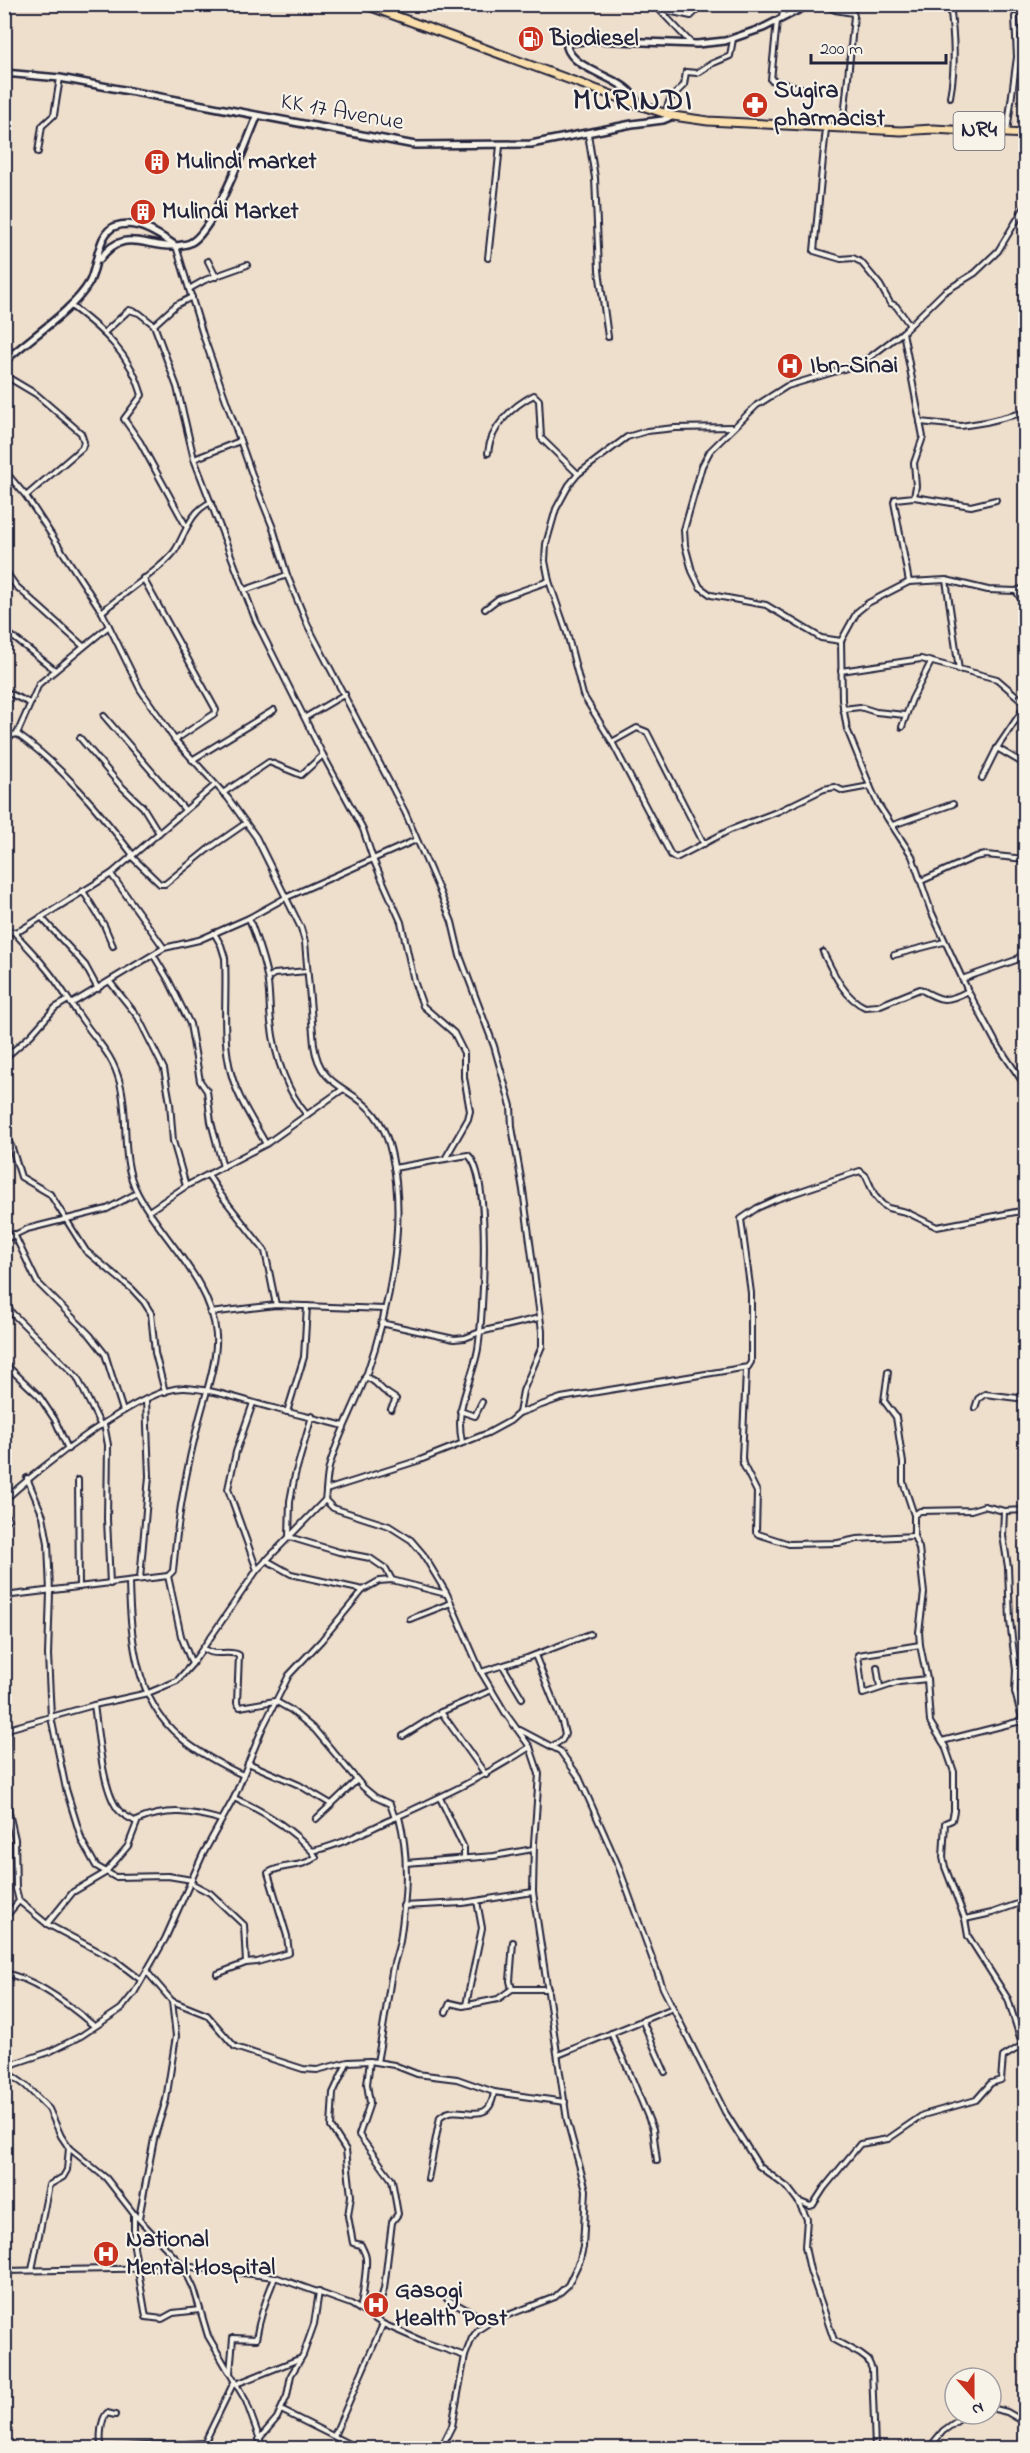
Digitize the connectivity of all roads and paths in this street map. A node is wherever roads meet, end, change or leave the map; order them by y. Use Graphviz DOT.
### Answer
graph roads {
  1 [pos="363,4"];
  2 [pos="654,4"];
  3 [pos="670,4"];
  4 [pos="697,4"];
  5 [pos="785,4"];
  6 [pos="810,4"];
  7 [pos="823,4"];
  8 [pos="950,4"];
  9 [pos="667,13"];
  10 [pos="1015,17"];
  11 [pos="780,20"];
  12 [pos="1026,28"];
  13 [pos="1016,33"];
  14 [pos="733,39"];
  15 [pos="691,44"];
  16 [pos="4,73"];
  17 [pos="60,78"];
  18 [pos="805,89"];
  19 [pos="950,97"];
  20 [pos="639,105"];
  21 [pos="665,113"];
  22 [pos="674,116"];
  23 [pos="257,117"];
  24 [pos="826,128"];
  25 [pos="843,128"];
  26 [pos="1006,132"];
  27 [pos="588,134"];
  28 [pos="1026,134"];
  29 [pos="500,146"];
  30 [pos="38,152"];
  31 [pos="1026,206"];
  32 [pos="176,246"];
  33 [pos="488,258"];
  34 [pos="208,261"];
  35 [pos="97,263"];
  36 [pos="247,265"];
  37 [pos="216,277"];
  38 [pos="189,289"];
  39 [pos="192,297"];
  40 [pos="70,306"];
  41 [pos="909,324"];
  42 [pos="154,325"];
  43 [pos="105,332"];
  44 [pos="903,332"];
  45 [pos="608,337"];
  46 [pos="4,362"];
  47 [pos="4,375"];
  48 [pos="1026,412"];
  49 [pos="920,422"];
  50 [pos="732,427"];
  51 [pos="240,441"];
  52 [pos="488,453"];
  53 [pos="194,459"];
  54 [pos="4,470"];
  55 [pos="578,474"];
  56 [pos="26,496"];
  57 [pos="914,497"];
  58 [pos="996,500"];
  59 [pos="211,502"];
  60 [pos="186,526"];
  61 [pos="4,568"];
  62 [pos="287,575"];
  63 [pos="143,578"];
  64 [pos="549,580"];
  65 [pos="946,580"];
  66 [pos="909,582"];
  67 [pos="1026,587"];
  68 [pos="245,590"];
  69 [pos="1016,591"];
  70 [pos="1026,607"];
  71 [pos="485,609"];
  72 [pos="102,612"];
  73 [pos="109,626"];
  74 [pos="4,630"];
  75 [pos="841,641"];
  76 [pos="83,646"];
  77 [pos="931,662"];
  78 [pos="55,670"];
  79 [pos="959,670"];
  80 [pos="842,671"];
  81 [pos="4,691"];
  82 [pos="345,694"];
  83 [pos="30,703"];
  84 [pos="1026,705"];
  85 [pos="843,709"];
  86 [pos="274,710"];
  87 [pos="905,715"];
  88 [pos="104,716"];
  89 [pos="306,717"];
  90 [pos="902,727"];
  91 [pos="17,734"];
  92 [pos="4,737"];
  93 [pos="80,738"];
  94 [pos="175,740"];
  95 [pos="612,742"];
  96 [pos="997,748"];
  97 [pos="323,755"];
  98 [pos="192,760"];
  99 [pos="1026,765"];
  100 [pos="982,778"];
  101 [pos="215,784"];
  102 [pos="870,786"];
  103 [pos="223,793"];
  104 [pos="953,804"];
  105 [pos="185,810"];
  106 [pos="246,823"];
  107 [pos="893,825"];
  108 [pos="159,832"];
  109 [pos="416,840"];
  110 [pos="704,844"];
  111 [pos="132,856"];
  112 [pos="373,859"];
  113 [pos="1026,859"];
  114 [pos="111,874"];
  115 [pos="921,881"];
  116 [pos="82,891"];
  117 [pos="285,898"];
  118 [pos="41,917"];
  119 [pos="249,918"];
  120 [pos="4,931"];
  121 [pos="14,932"];
  122 [pos="214,933"];
  123 [pos="945,942"];
  124 [pos="112,946"];
  125 [pos="164,948"];
  126 [pos="1026,950"];
  127 [pos="823,952"];
  128 [pos="894,955"];
  129 [pos="154,956"];
  130 [pos="308,971"];
  131 [pos="268,978"];
  132 [pos="962,979"];
  133 [pos="110,982"];
  134 [pos="98,989"];
  135 [pos="968,992"];
  136 [pos="69,1002"];
  137 [pos="4,1059"];
  138 [pos="1026,1087"];
  139 [pos="343,1089"];
  140 [pos="308,1115"];
  141 [pos="4,1133"];
  142 [pos="266,1144"];
  143 [pos="445,1159"];
  144 [pos="223,1167"];
  145 [pos="394,1168"];
  146 [pos="208,1175"];
  147 [pos="186,1186"];
  148 [pos="137,1193"];
  149 [pos="1026,1210"];
  150 [pos="149,1211"];
  151 [pos="66,1220"];
  152 [pos="14,1234"];
  153 [pos="4,1240"];
  154 [pos="4,1302"];
  155 [pos="276,1305"];
  156 [pos="307,1306"];
  157 [pos="384,1309"];
  158 [pos="210,1313"];
  159 [pos="539,1318"];
  160 [pos="381,1323"];
  161 [pos="480,1332"];
  162 [pos="4,1363"];
  163 [pos="746,1371"];
  164 [pos="888,1372"];
  165 [pos="365,1377"];
  166 [pos="208,1391"];
  167 [pos="165,1392"];
  168 [pos="1026,1399"];
  169 [pos="146,1400"];
  170 [pos="482,1402"];
  171 [pos="253,1403"];
  172 [pos="975,1407"];
  173 [pos="391,1409"];
  174 [pos="123,1411"];
  175 [pos="460,1411"];
  176 [pos="287,1412"];
  177 [pos="519,1413"];
  178 [pos="312,1416"];
  179 [pos="102,1425"];
  180 [pos="344,1426"];
  181 [pos="462,1442"];
  182 [pos="68,1449"];
  183 [pos="27,1478"];
  184 [pos="78,1480"];
  185 [pos="326,1490"];
  186 [pos="325,1500"];
  187 [pos="4,1501"];
  188 [pos="4,1510"];
  189 [pos="1004,1510"];
  190 [pos="1026,1510"];
  191 [pos="914,1515"];
  192 [pos="4,1522"];
  193 [pos="914,1536"];
  194 [pos="289,1537"];
  195 [pos="266,1560"];
  196 [pos="257,1570"];
  197 [pos="168,1576"];
  198 [pos="140,1579"];
  199 [pos="392,1580"];
  200 [pos="129,1581"];
  201 [pos="111,1584"];
  202 [pos="79,1587"];
  203 [pos="363,1590"];
  204 [pos="50,1592"];
  205 [pos="447,1594"];
  206 [pos="4,1596"];
  207 [pos="451,1603"];
  208 [pos="410,1619"];
  209 [pos="591,1634"];
  210 [pos="920,1645"];
  211 [pos="203,1648"];
  212 [pos="535,1655"];
  213 [pos="192,1664"];
  214 [pos="503,1666"];
  215 [pos="877,1667"];
  216 [pos="481,1672"];
  217 [pos="927,1679"];
  218 [pos="880,1687"];
  219 [pos="4,1689"];
  220 [pos="492,1690"];
  221 [pos="148,1693"];
  222 [pos="522,1698"];
  223 [pos="275,1701"];
  224 [pos="94,1705"];
  225 [pos="441,1712"];
  226 [pos="51,1717"];
  227 [pos="1024,1724"];
  228 [pos="5,1730"];
  229 [pos="519,1730"];
  230 [pos="403,1736"];
  231 [pos="942,1741"];
  232 [pos="530,1747"];
  233 [pos="551,1747"];
  234 [pos="248,1763"];
  235 [pos="243,1775"];
  236 [pos="486,1775"];
  237 [pos="357,1780"];
  238 [pos="5,1788"];
  239 [pos="234,1798"];
  240 [pos="440,1798"];
  241 [pos="331,1804"];
  242 [pos="397,1818"];
  243 [pos="316,1819"];
  244 [pos="221,1820"];
  245 [pos="136,1822"];
  246 [pos="534,1849"];
  247 [pos="312,1851"];
  248 [pos="464,1857"];
  249 [pos="406,1863"];
  250 [pos="105,1873"];
  251 [pos="192,1882"];
  252 [pos="533,1892"];
  253 [pos="19,1901"];
  254 [pos="477,1901"];
  255 [pos="1026,1901"];
  256 [pos="403,1906"];
  257 [pos="4,1919"];
  258 [pos="965,1919"];
  259 [pos="47,1924"];
  260 [pos="513,1942"];
  261 [pos="246,1963"];
  262 [pos="147,1972"];
  263 [pos="4,1973"];
  264 [pos="217,1974"];
  265 [pos="141,1980"];
  266 [pos="512,1989"];
  267 [pos="548,1989"];
  268 [pos="172,2001"];
  269 [pos="466,2005"];
  270 [pos="673,2008"];
  271 [pos="446,2012"];
  272 [pos="642,2020"];
  273 [pos="94,2026"];
  274 [pos="610,2033"];
  275 [pos="1024,2043"];
  276 [pos="558,2055"];
  277 [pos="370,2061"];
  278 [pos="348,2062"];
  279 [pos="376,2062"];
  280 [pos="5,2070"];
  281 [pos="665,2072"];
  282 [pos="494,2092"];
  283 [pos="565,2102"];
  284 [pos="69,2148"];
  285 [pos="657,2161"];
  286 [pos="428,2179"];
  287 [pos="798,2201"];
  288 [pos="134,2214"];
  289 [pos="139,2219"];
  290 [pos="183,2266"];
  291 [pos="138,2269"];
  292 [pos="32,2270"];
  293 [pos="4,2271"];
  294 [pos="275,2277"];
  295 [pos="319,2292"];
  296 [pos="447,2299"];
  297 [pos="360,2309"];
  298 [pos="200,2310"];
  299 [pos="375,2319"];
  300 [pos="489,2322"];
  301 [pos="382,2324"];
  302 [pos="465,2356"];
  303 [pos="300,2359"];
  304 [pos="230,2374"];
  305 [pos="235,2383"];
  306 [pos="281,2410"];
  307 [pos="1003,2411"];
  308 [pos="115,2415"];
  309 [pos="1026,2423"];
  310 [pos="951,2426"];
  311 [pos="334,2436"];
  312 [pos="258,2439"];
  313 [pos="205,2444"];
  314 [pos="106,2448"];
  315 [pos="202,2448"];
  316 [pos="263,2448"];
  317 [pos="357,2448"];
  318 [pos="441,2448"];
  319 [pos="875,2448"];
  320 [pos="929,2448"];
  1 -- 20 [label="highway, NR4"];
  2 -- 9 [label="street"];
  3 -- 9 [label="street"];
  4 -- 9 [label="street"];
  5 -- 11 [label="street"];
  6 -- 11 [label="street"];
  7 -- 25 [label="street"];
  8 -- 19 [label="street"];
  9 -- 15 [label="street"];
  10 -- 13 [label="street"];
  11 -- 14 [label="street"];
  11 -- 18 [label="street"];
  12 -- 13 [label="street"];
  13 -- 26 [label="street"];
  14 -- 15 [label="street"];
  14 -- 21 [label="street"];
  15 -- 20 [label="street"];
  16 -- 17 [label="street, KK 17 Avenue"];
  17 -- 23 [label="street, KK 17 Avenue"];
  17 -- 30 [label="street"];
  20 -- 21 [label="highway, NR4"];
  21 -- 22 [label="highway, NR4"];
  22 -- 24 [label="highway, NR4"];
  22 -- 27 [label="street, KK 17 Avenue"];
  23 -- 29 [label="street, KK 17 Avenue"];
  23 -- 32 [label="street"];
  24 -- 25 [label="highway, NR4"];
  24 -- 41 [label="street"];
  25 -- 26 [label="highway, NR4"];
  26 -- 28 [label="highway, NR4"];
  27 -- 29 [label="street, KK 17 Avenue"];
  27 -- 45 [label="street"];
  29 -- 33 [label="street"];
  31 -- 41 [label="street"];
  32 -- 35 [label="street"];
  32 -- 35 [label="street"];
  32 -- 38 [label="street"];
  34 -- 37 [label="street"];
  35 -- 40 [label="street"];
  36 -- 37 [label="street"];
  37 -- 38 [label="street"];
  38 -- 39 [label="street"];
  39 -- 42 [label="street"];
  39 -- 51 [label="street"];
  40 -- 43 [label="street"];
  40 -- 46 [label="street"];
  41 -- 44 [label="street"];
  42 -- 43 [label="street"];
  42 -- 53 [label="street"];
  43 -- 60 [label="street"];
  44 -- 49 [label="street"];
  44 -- 50 [label="street"];
  47 -- 56 [label="street"];
  48 -- 49 [label="street"];
  49 -- 57 [label="street"];
  50 -- 55 [label="street"];
  50 -- 75 [label="street"];
  51 -- 53 [label="street"];
  51 -- 62 [label="street"];
  52 -- 55 [label="street"];
  53 -- 59 [label="street"];
  54 -- 56 [label="street"];
  55 -- 64 [label="street"];
  56 -- 72 [label="street"];
  57 -- 58 [label="street"];
  57 -- 66 [label="street"];
  59 -- 60 [label="street"];
  59 -- 68 [label="street"];
  60 -- 63 [label="street"];
  61 -- 76 [label="street"];
  62 -- 68 [label="street"];
  62 -- 82 [label="street"];
  63 -- 72 [label="street"];
  63 -- 94 [label="street"];
  64 -- 71 [label="street"];
  64 -- 95 [label="street"];
  65 -- 66 [label="street"];
  65 -- 69 [label="street"];
  65 -- 79 [label="street"];
  66 -- 75 [label="street"];
  67 -- 69 [label="street"];
  68 -- 89 [label="street"];
  69 -- 70 [label="street"];
  72 -- 73 [label="street"];
  73 -- 76 [label="street"];
  73 -- 94 [label="street"];
  74 -- 78 [label="street"];
  75 -- 80 [label="street"];
  76 -- 78 [label="street"];
  77 -- 79 [label="street"];
  77 -- 80 [label="street"];
  77 -- 87 [label="street"];
  78 -- 83 [label="street"];
  79 -- 84 [label="street"];
  80 -- 85 [label="street"];
  81 -- 83 [label="street"];
  82 -- 89 [label="street"];
  82 -- 109 [label="street"];
  83 -- 91 [label="street"];
  84 -- 96 [label="street"];
  85 -- 87 [label="street"];
  85 -- 102 [label="street"];
  86 -- 98 [label="street"];
  87 -- 90 [label="street"];
  88 -- 105 [label="street"];
  89 -- 97 [label="street"];
  91 -- 92 [label="street"];
  91 -- 111 [label="street"];
  93 -- 108 [label="street"];
  94 -- 98 [label="street"];
  95 -- 110 [label="street"];
  95 -- 110 [label="street"];
  96 -- 99 [label="street"];
  96 -- 100 [label="street"];
  97 -- 103 [label="street"];
  97 -- 112 [label="street"];
  98 -- 101 [label="street"];
  101 -- 103 [label="street"];
  101 -- 105 [label="street"];
  102 -- 107 [label="street"];
  102 -- 110 [label="street"];
  103 -- 106 [label="street"];
  104 -- 107 [label="street"];
  105 -- 108 [label="street"];
  106 -- 111 [label="street"];
  106 -- 117 [label="street"];
  107 -- 115 [label="street"];
  108 -- 111 [label="street"];
  109 -- 112 [label="street"];
  109 -- 159 [label="street"];
  111 -- 114 [label="street"];
  112 -- 117 [label="street"];
  112 -- 143 [label="street"];
  113 -- 115 [label="street"];
  114 -- 116 [label="street"];
  114 -- 125 [label="street"];
  115 -- 123 [label="street"];
  116 -- 118 [label="street"];
  116 -- 124 [label="street"];
  117 -- 119 [label="street"];
  117 -- 130 [label="street"];
  118 -- 121 [label="street"];
  118 -- 134 [label="street"];
  119 -- 122 [label="street"];
  119 -- 131 [label="street"];
  120 -- 121 [label="street"];
  121 -- 136 [label="street"];
  122 -- 125 [label="street"];
  122 -- 142 [label="street"];
  123 -- 128 [label="street"];
  123 -- 132 [label="street"];
  125 -- 129 [label="street"];
  126 -- 132 [label="street"];
  127 -- 135 [label="street"];
  129 -- 133 [label="street"];
  129 -- 144 [label="street"];
  130 -- 131 [label="street"];
  130 -- 139 [label="street"];
  131 -- 140 [label="street"];
  132 -- 135 [label="street"];
  133 -- 134 [label="street"];
  133 -- 147 [label="street"];
  134 -- 136 [label="street"];
  135 -- 138 [label="street"];
  136 -- 137 [label="street"];
  136 -- 148 [label="street"];
  139 -- 140 [label="street"];
  139 -- 145 [label="street"];
  140 -- 142 [label="street"];
  141 -- 151 [label="street"];
  142 -- 144 [label="street"];
  143 -- 145 [label="street"];
  143 -- 161 [label="street"];
  144 -- 146 [label="street"];
  145 -- 157 [label="street"];
  146 -- 147 [label="street"];
  146 -- 155 [label="street"];
  147 -- 150 [label="street"];
  148 -- 150 [label="street"];
  148 -- 151 [label="street"];
  149 -- 177 [label="street"];
  150 -- 158 [label="street"];
  151 -- 152 [label="street"];
  151 -- 167 [label="street"];
  152 -- 153 [label="street"];
  152 -- 174 [label="street"];
  154 -- 179 [label="street"];
  155 -- 156 [label="street"];
  155 -- 158 [label="street"];
  156 -- 157 [label="street"];
  156 -- 176 [label="street"];
  157 -- 160 [label="street"];
  158 -- 166 [label="street"];
  159 -- 161 [label="street"];
  159 -- 177 [label="street"];
  160 -- 161 [label="street"];
  160 -- 165 [label="street"];
  161 -- 175 [label="street"];
  162 -- 182 [label="street"];
  163 -- 193 [label="street"];
  164 -- 191 [label="street"];
  165 -- 173 [label="street"];
  165 -- 180 [label="street"];
  166 -- 167 [label="street"];
  166 -- 171 [label="street"];
  166 -- 197 [label="street"];
  167 -- 169 [label="street"];
  168 -- 172 [label="street"];
  169 -- 174 [label="street"];
  169 -- 198 [label="street"];
  170 -- 175 [label="street"];
  171 -- 176 [label="street"];
  171 -- 196 [label="street"];
  174 -- 179 [label="street"];
  175 -- 181 [label="street"];
  176 -- 178 [label="street"];
  177 -- 181 [label="street"];
  178 -- 180 [label="street"];
  178 -- 194 [label="street"];
  179 -- 182 [label="street"];
  179 -- 201 [label="street"];
  180 -- 185 [label="street"];
  181 -- 185 [label="street"];
  182 -- 183 [label="street"];
  183 -- 187 [label="street"];
  183 -- 204 [label="street"];
  184 -- 202 [label="street"];
  185 -- 186 [label="street"];
  186 -- 194 [label="street"];
  186 -- 205 [label="street"];
  188 -- 192 [label="street"];
  189 -- 190 [label="street"];
  189 -- 191 [label="street"];
  189 -- 227 [label="street"];
  191 -- 193 [label="street"];
  193 -- 210 [label="street"];
  194 -- 195 [label="street"];
  194 -- 199 [label="street"];
  195 -- 196 [label="street"];
  195 -- 203 [label="street"];
  196 -- 211 [label="street"];
  197 -- 198 [label="street"];
  197 -- 213 [label="street"];
  198 -- 200 [label="street"];
  199 -- 203 [label="street"];
  199 -- 205 [label="street"];
  200 -- 201 [label="street"];
  200 -- 221 [label="street"];
  201 -- 202 [label="street"];
  202 -- 204 [label="street"];
  203 -- 223 [label="street"];
  204 -- 206 [label="street"];
  204 -- 226 [label="street"];
  205 -- 207 [label="street"];
  207 -- 208 [label="street"];
  207 -- 216 [label="street"];
  209 -- 212 [label="street"];
  210 -- 217 [label="street"];
  210 -- 218 [label="street"];
  211 -- 213 [label="street"];
  211 -- 223 [label="street"];
  212 -- 214 [label="street"];
  212 -- 233 [label="street"];
  213 -- 221 [label="street"];
  214 -- 216 [label="street"];
  214 -- 222 [label="street"];
  215 -- 218 [label="street"];
  216 -- 220 [label="street"];
  217 -- 218 [label="street"];
  217 -- 231 [label="street"];
  219 -- 228 [label="street"];
  220 -- 225 [label="street"];
  220 -- 229 [label="street"];
  221 -- 224 [label="street"];
  221 -- 235 [label="street"];
  223 -- 234 [label="street"];
  223 -- 237 [label="street"];
  224 -- 226 [label="street"];
  224 -- 245 [label="street"];
  225 -- 230 [label="street"];
  225 -- 236 [label="street"];
  226 -- 228 [label="street"];
  226 -- 250 [label="street"];
  227 -- 231 [label="street"];
  228 -- 238 [label="street"];
  229 -- 232 [label="street"];
  229 -- 233 [label="street"];
  231 -- 258 [label="street"];
  232 -- 236 [label="street"];
  232 -- 246 [label="street"];
  233 -- 270 [label="street"];
  234 -- 235 [label="street"];
  234 -- 241 [label="street"];
  235 -- 239 [label="street"];
  236 -- 240 [label="street"];
  237 -- 241 [label="street"];
  237 -- 242 [label="street"];
  238 -- 253 [label="street"];
  239 -- 244 [label="street"];
  239 -- 247 [label="street"];
  240 -- 242 [label="street"];
  240 -- 248 [label="street"];
  241 -- 243 [label="street"];
  242 -- 247 [label="street"];
  242 -- 249 [label="street"];
  244 -- 245 [label="street"];
  244 -- 251 [label="street"];
  245 -- 250 [label="street"];
  246 -- 248 [label="street"];
  246 -- 252 [label="street"];
  247 -- 261 [label="street"];
  248 -- 249 [label="street"];
  249 -- 256 [label="street"];
  250 -- 251 [label="street"];
  250 -- 259 [label="street"];
  251 -- 261 [label="street"];
  251 -- 262 [label="street"];
  252 -- 254 [label="street"];
  252 -- 267 [label="street"];
  253 -- 257 [label="street"];
  253 -- 259 [label="street"];
  254 -- 256 [label="street"];
  254 -- 269 [label="street"];
  255 -- 258 [label="street"];
  256 -- 279 [label="street"];
  258 -- 275 [label="street"];
  259 -- 265 [label="street"];
  260 -- 266 [label="street"];
  261 -- 264 [label="street"];
  262 -- 265 [label="street"];
  262 -- 268 [label="street"];
  263 -- 273 [label="street"];
  265 -- 273 [label="street"];
  266 -- 267 [label="street"];
  266 -- 269 [label="street"];
  267 -- 276 [label="street"];
  268 -- 278 [label="street"];
  268 -- 289 [label="street"];
  269 -- 271 [label="street"];
  270 -- 272 [label="street"];
  270 -- 287 [label="street"];
  272 -- 274 [label="street"];
  272 -- 281 [label="street"];
  273 -- 280 [label="street"];
  274 -- 276 [label="street"];
  274 -- 285 [label="street"];
  275 -- 287 [label="street"];
  276 -- 283 [label="street"];
  277 -- 278 [label="street"];
  277 -- 279 [label="street"];
  277 -- 299 [label="street"];
  278 -- 297 [label="street"];
  279 -- 282 [label="street"];
  280 -- 284 [label="street"];
  282 -- 283 [label="street"];
  282 -- 286 [label="street"];
  283 -- 300 [label="street"];
  284 -- 288 [label="street"];
  284 -- 292 [label="street"];
  287 -- 319 [label="street"];
  288 -- 289 [label="street"];
  288 -- 291 [label="street"];
  289 -- 290 [label="street"];
  290 -- 291 [label="street"];
  290 -- 294 [label="street"];
  290 -- 298 [label="street"];
  291 -- 292 [label="street"];
  291 -- 298 [label="street"];
  292 -- 293 [label="street"];
  294 -- 295 [label="street"];
  294 -- 304 [label="street"];
  295 -- 297 [label="street"];
  295 -- 303 [label="street"];
  296 -- 300 [label="street"];
  297 -- 299 [label="street"];
  298 -- 304 [label="street"];
  299 -- 301 [label="street"];
  300 -- 302 [label="street"];
  301 -- 302 [label="street"];
  301 -- 311 [label="street"];
  302 -- 318 [label="street"];
  303 -- 305 [label="street"];
  303 -- 306 [label="street"];
  304 -- 305 [label="street"];
  305 -- 312 [label="street"];
  305 -- 313 [label="street"];
  306 -- 311 [label="street"];
  306 -- 312 [label="street"];
  307 -- 309 [label="street"];
  308 -- 314 [label="street"];
  310 -- 320 [label="street"];
  311 -- 317 [label="street"];
  312 -- 316 [label="street"];
  313 -- 314 [label="street"];
  313 -- 315 [label="street"];
}
